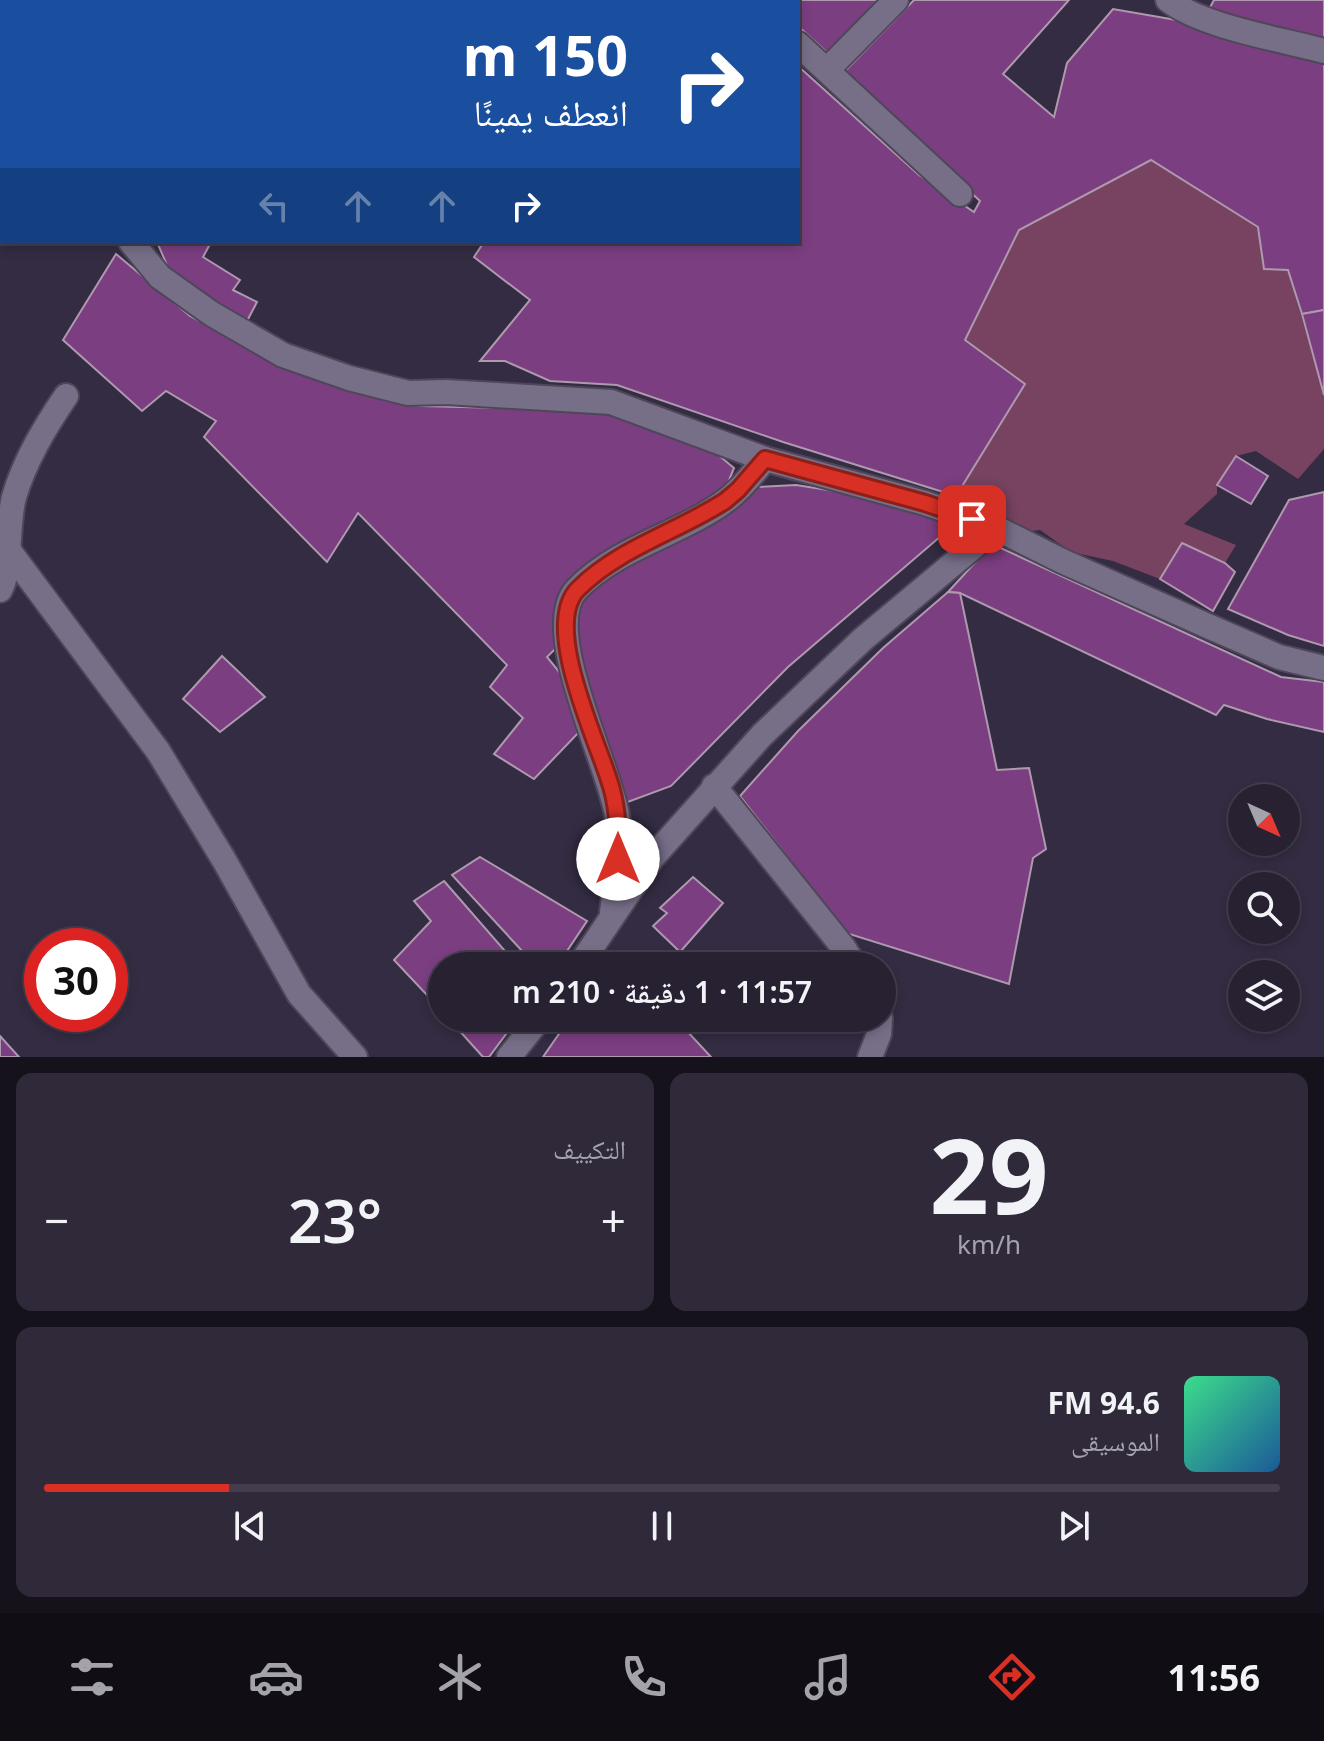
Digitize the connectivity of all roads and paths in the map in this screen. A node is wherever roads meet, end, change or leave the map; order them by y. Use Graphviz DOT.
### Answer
graph roads {
  1 [pos="896,0"];
  2 [pos="1168,0"];
  3 [pos="800,46"];
  4 [pos="1324,51"];
  5 [pos="827,70"];
  6 [pos="960,194"];
  7 [pos="133,244"];
  8 [pos="66,396"];
  9 [pos="765,459"];
  10 [pos="996,528"];
  11 [pos="7,548"];
  12 [pos="0,590"];
  13 [pos="1324,668"];
  14 [pos="714,786"];
  15 [pos="612,916"];
  16 [pos="588,952"];
  17 [pos="846,952"];
  18 [pos="529,1032"];
  19 [pos="879,1032"];
  20 [pos="355,1057"];
  21 [pos="509,1057"];
  22 [pos="870,1057"];
  1 -- 5 [label="street"];
  2 -- 4 [label="street"];
  3 -- 5 [label="street"];
  5 -- 6 [label="street"];
  7 -- 9 [label="street"];
  8 -- 11 [label="street"];
  9 -- 10 [label="street"];
  9 -- 15 [label="street"];
  10 -- 13 [label="street"];
  10 -- 14 [label="street"];
  11 -- 12 [label="street"];
  11 -- 20 [label="street"];
  14 -- 15 [label="street"];
  14 -- 17 [label="street"];
  15 -- 16 [label="street"];
  18 -- 21 [label="street"];
  19 -- 22 [label="street"];
}
